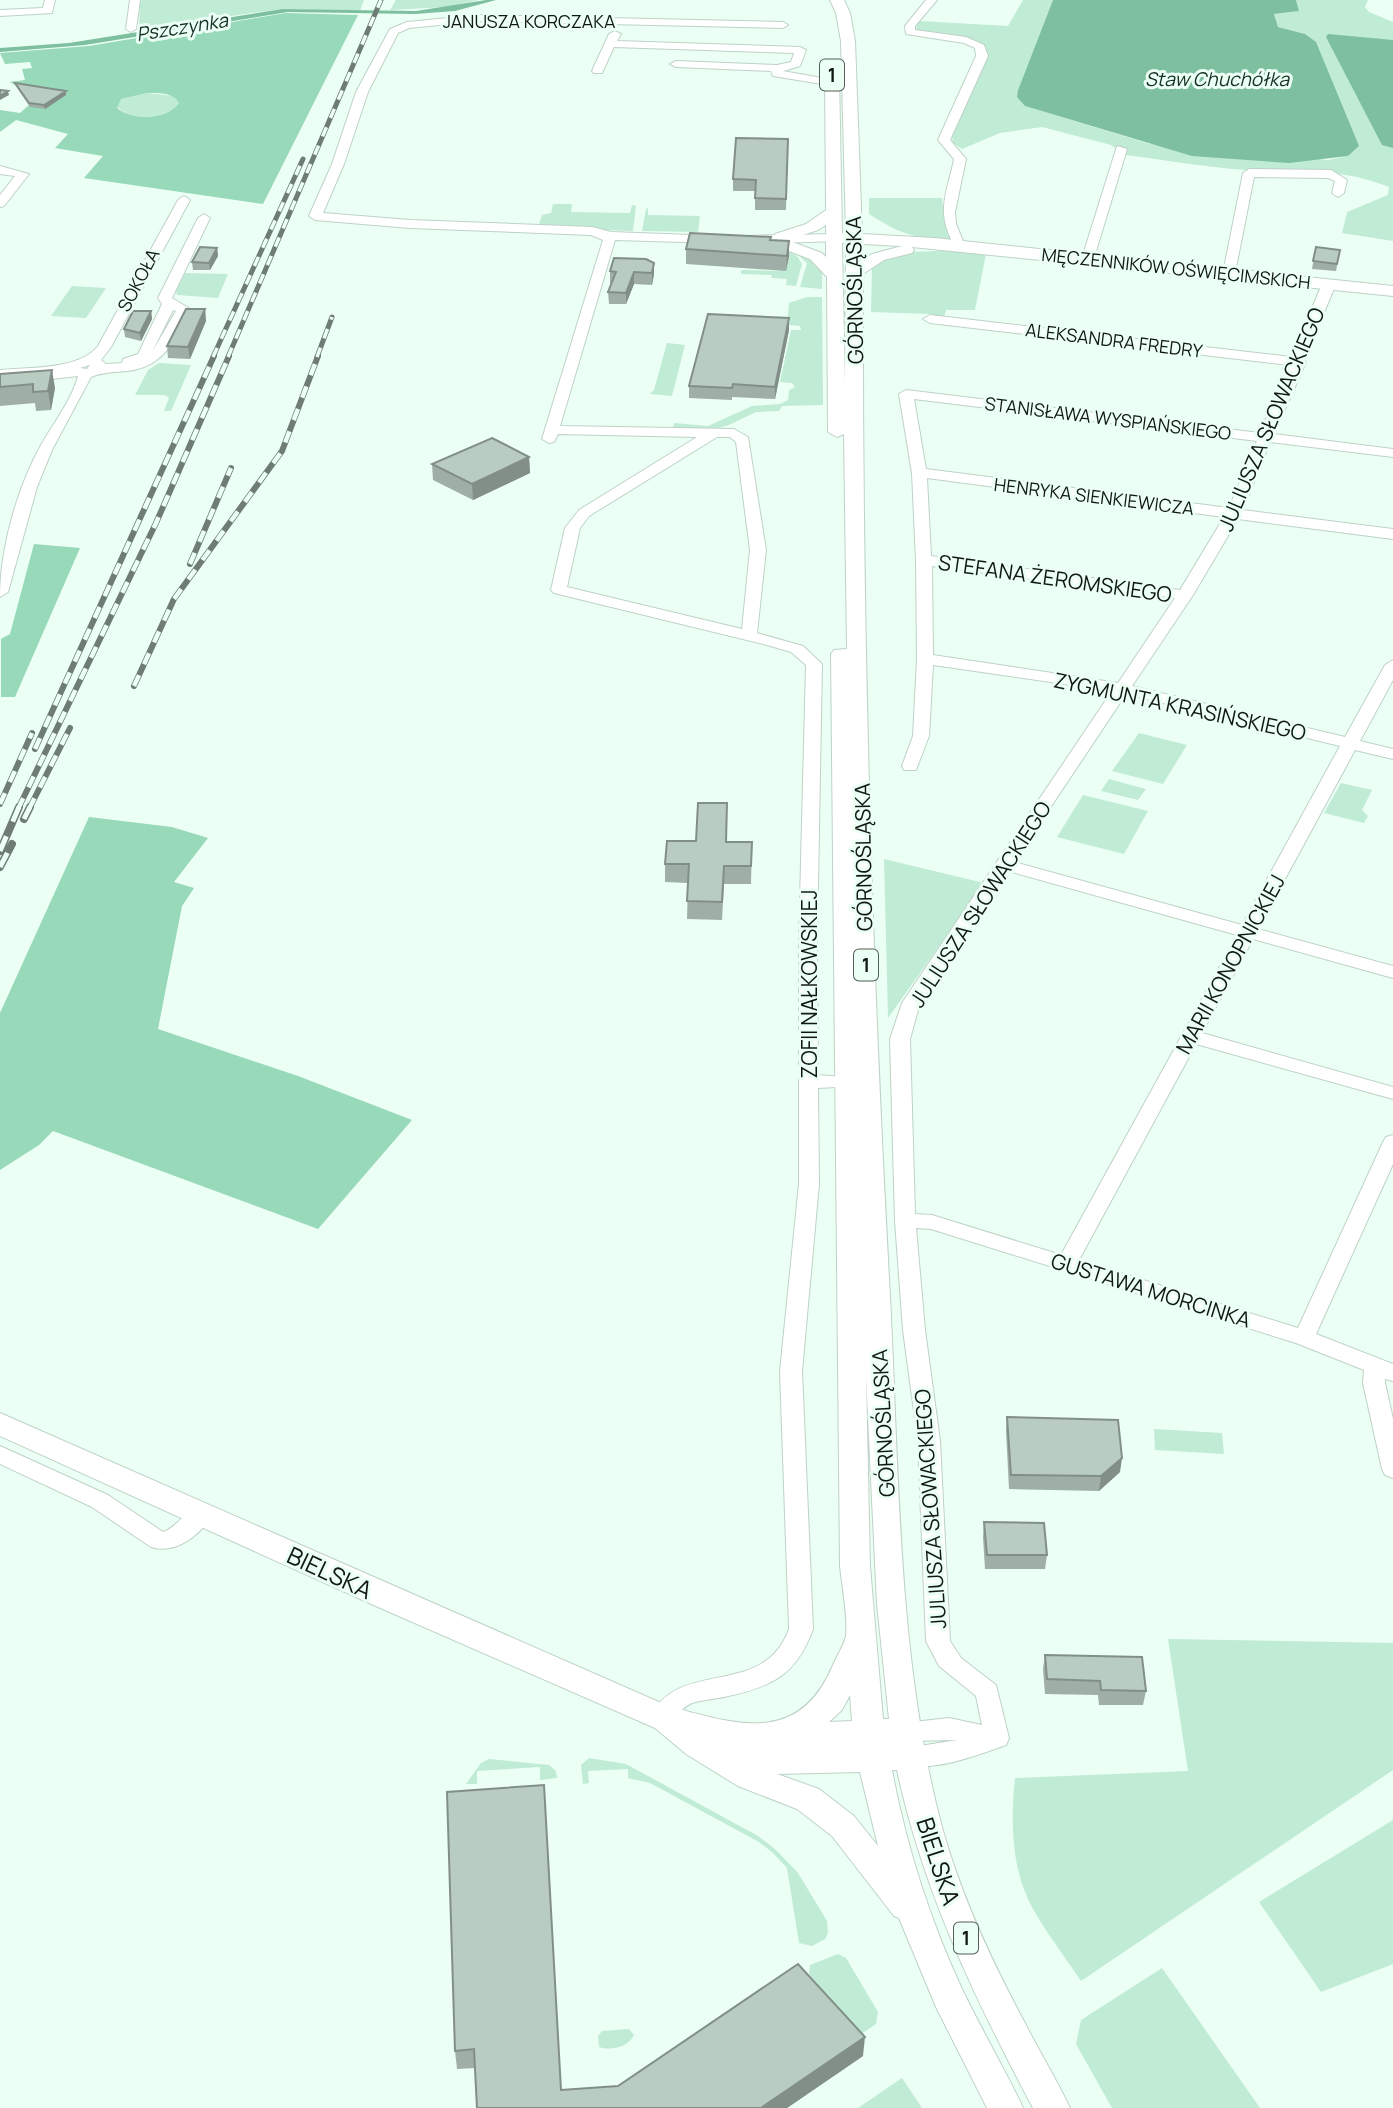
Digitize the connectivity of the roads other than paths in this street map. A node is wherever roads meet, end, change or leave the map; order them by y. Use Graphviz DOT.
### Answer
graph roads {
  1 [pos="50,0"];
  2 [pos="135,0"];
  3 [pos="838,0"];
  4 [pos="932,0"];
  5 [pos="0,13"];
  6 [pos="622,21"];
  7 [pos="783,25"];
  8 [pos="131,29"];
  9 [pos="611,44"];
  10 [pos="683,46"];
  11 [pos="832,54"];
  12 [pos="676,64"];
  13 [pos="777,68"];
  14 [pos="598,71"];
  15 [pos="670,76"];
  16 [pos="822,81"];
  17 [pos="1121,149"];
  18 [pos="0,170"];
  19 [pos="1338,193"];
  20 [pos="184,200"];
  21 [pos="0,203"];
  22 [pos="834,212"];
  23 [pos="854,213"];
  24 [pos="315,216"];
  25 [pos="204,218"];
  26 [pos="605,236"];
  27 [pos="784,241"];
  28 [pos="835,243"];
  29 [pos="854,244"];
  30 [pos="907,245"];
  31 [pos="959,246"];
  32 [pos="1088,258"];
  33 [pos="855,272"];
  34 [pos="1229,273"];
  35 [pos="835,276"];
  36 [pos="1329,284"];
  37 [pos="1393,291"];
  38 [pos="930,319"];
  39 [pos="1298,362"];
  40 [pos="87,367"];
  41 [pos="0,374"];
  42 [pos="0,381"];
  43 [pos="715,432"];
  44 [pos="1267,438"];
  45 [pos="1393,453"];
  46 [pos="919,473"];
  47 [pos="1234,513"];
  48 [pos="1393,534"];
  49 [pos="925,560"];
  50 [pos="0,592"];
  51 [pos="1185,595"];
  52 [pos="748,635"];
  53 [pos="925,659"];
  54 [pos="1393,665"];
  55 [pos="1120,688"];
  56 [pos="1348,743"];
  57 [pos="1393,754"];
  58 [pos="910,766"];
  59 [pos="1005,865"];
  60 [pos="1248,934"];
  61 [pos="1393,972"];
  62 [pos="1190,1036"];
  63 [pos="808,1081"];
  64 [pos="848,1082"];
  65 [pos="1393,1093"];
  66 [pos="1393,1142"];
  67 [pos="1386,1178"];
  68 [pos="905,1221"];
  69 [pos="1066,1264"];
  70 [pos="1304,1338"];
  71 [pos="1384,1370"];
  72 [pos="0,1424"];
  73 [pos="0,1454"];
  74 [pos="1393,1469"];
  75 [pos="202,1513"];
  76 [pos="859,1640"];
  77 [pos="662,1717"];
  78 [pos="766,1738"];
  79 [pos="907,1743"];
  80 [pos="871,1746"];
  81 [pos="721,1759"];
  82 [pos="915,1917"];
  83 [pos="1004,2108"];
  84 [pos="1052,2108"];
  1 -- 5 [label="street"];
  2 -- 8 [label="street"];
  3 -- 23 [label="main road, GÓRNOŚLĄSKA / 1"];
  4 -- 31 [label="street"];
  6 -- 7 [label="street, JANUSZA KORCZAKA"];
  6 -- 9 [label="street"];
  6 -- 24 [label="street, JANUSZA KORCZAKA"];
  9 -- 10 [label="street"];
  9 -- 14 [label="street"];
  10 -- 12 [label="street"];
  10 -- 13 [label="street"];
  11 -- 22 [label="main road, GÓRNOŚLĄSKA / 1"];
  12 -- 13 [label="street"];
  12 -- 15 [label="street"];
  13 -- 16 [label="street"];
  17 -- 32 [label="street"];
  18 -- 21 [label="street"];
  19 -- 34 [label="street"];
  20 -- 40 [label="street, SOKOŁA"];
  22 -- 27 [label="main road"];
  22 -- 28 [label="main road, GÓRNOŚLĄSKA / 1"];
  23 -- 29 [label="main road, GÓRNOŚLĄSKA / 1"];
  23 -- 30 [label="main road"];
  24 -- 26 [label="street, MĘCZENNIKÓW OŚWIĘCIMSKICH"];
  25 -- 40 [label="street"];
  26 -- 27 [label="street, MĘCZENNIKÓW OŚWIĘCIMSKICH"];
  26 -- 43 [label="street"];
  27 -- 28 [label="street, MĘCZENNIKÓW OŚWIĘCIMSKICH"];
  27 -- 35 [label="main road"];
  28 -- 29 [label="main road, MĘCZENNIKÓW OŚWIĘCIMSKICH"];
  28 -- 35 [label="main road, GÓRNOŚLĄSKA / 1"];
  29 -- 30 [label="main road, MĘCZENNIKÓW OŚWIĘCIMSKICH"];
  29 -- 33 [label="main road, GÓRNOŚLĄSKA / 1"];
  30 -- 31 [label="main road, MĘCZENNIKÓW OŚWIĘCIMSKICH"];
  30 -- 33 [label="main road"];
  31 -- 32 [label="main road, MĘCZENNIKÓW OŚWIĘCIMSKICH"];
  32 -- 34 [label="main road, MĘCZENNIKÓW OŚWIĘCIMSKICH"];
  33 -- 79 [label="main road, GÓRNOŚLĄSKA / 1"];
  34 -- 36 [label="main road, MĘCZENNIKÓW OŚWIĘCIMSKICH"];
  35 -- 64 [label="main road, GÓRNOŚLĄSKA / 1"];
  36 -- 37 [label="main road, MĘCZENNIKÓW OŚWIĘCIMSKICH"];
  36 -- 39 [label="street, JULIUSZA SŁOWACKIEGO"];
  38 -- 39 [label="street, ALEKSANDRA FREDRY"];
  39 -- 44 [label="street, JULIUSZA SŁOWACKIEGO"];
  40 -- 41 [label="street"];
  40 -- 42 [label="street"];
  40 -- 50 [label="street, SOKOŁA"];
  43 -- 52 [label="street"];
  43 -- 52 [label="street, ZOFII NAŁKOWSKIEJ"];
  44 -- 45 [label="street, STANISŁAWA WYSPIAŃSKIEGO"];
  44 -- 46 [label="street, STANISŁAWA WYSPIAŃSKIEGO"];
  44 -- 47 [label="street, JULIUSZA SŁOWACKIEGO"];
  46 -- 47 [label="street, HENRYKA SIENKIEWICZA"];
  46 -- 49 [label="street"];
  47 -- 48 [label="street, HENRYKA SIENKIEWICZA"];
  47 -- 51 [label="street, JULIUSZA SŁOWACKIEGO"];
  49 -- 51 [label="street, STEFANA ŻEROMSKIEGO"];
  49 -- 53 [label="street"];
  51 -- 55 [label="street, JULIUSZA SŁOWACKIEGO"];
  52 -- 63 [label="street, ZOFII NAŁKOWSKIEJ"];
  53 -- 55 [label="street, ZYGMUNTA KRASIŃSKIEGO"];
  53 -- 58 [label="street"];
  54 -- 56 [label="street, MARII KONOPNICKIEJ"];
  55 -- 56 [label="street, ZYGMUNTA KRASIŃSKIEGO"];
  55 -- 59 [label="street, JULIUSZA SŁOWACKIEGO"];
  56 -- 57 [label="street, ZYGMUNTA KRASIŃSKIEGO"];
  56 -- 60 [label="street, MARII KONOPNICKIEJ"];
  59 -- 60 [label="street"];
  59 -- 68 [label="street, JULIUSZA SŁOWACKIEGO"];
  60 -- 61 [label="street"];
  60 -- 62 [label="street, MARII KONOPNICKIEJ"];
  62 -- 65 [label="street"];
  62 -- 69 [label="street, MARII KONOPNICKIEJ"];
  63 -- 64 [label="street"];
  63 -- 77 [label="street, ZOFII NAŁKOWSKIEJ"];
  64 -- 76 [label="main road, GÓRNOŚLĄSKA / 1"];
  66 -- 67 [label="street"];
  67 -- 70 [label="street"];
  68 -- 69 [label="street, GUSTAWA MORCINKA"];
  68 -- 79 [label="street, JULIUSZA SŁOWACKIEGO"];
  69 -- 70 [label="street, GUSTAWA MORCINKA"];
  70 -- 71 [label="street, GUSTAWA MORCINKA"];
  71 -- 74 [label="street"];
  72 -- 75 [label="main road, BIELSKA"];
  73 -- 75 [label="street"];
  75 -- 77 [label="main road, BIELSKA"];
  76 -- 78 [label="main road"];
  76 -- 80 [label="main road, GÓRNOŚLĄSKA / 1"];
  77 -- 78 [label="main road, BIELSKA"];
  77 -- 81 [label="main road, BIELSKA"];
  78 -- 80 [label="main road, BIELSKA"];
  79 -- 80 [label="main road, BIELSKA"];
  79 -- 84 [label="main road, BIELSKA / 1"];
  80 -- 81 [label="main road, BIELSKA"];
  80 -- 82 [label="main road, BIELSKA / 1"];
  81 -- 82 [label="main road"];
  82 -- 83 [label="main road, BIELSKA / 1"];
}
